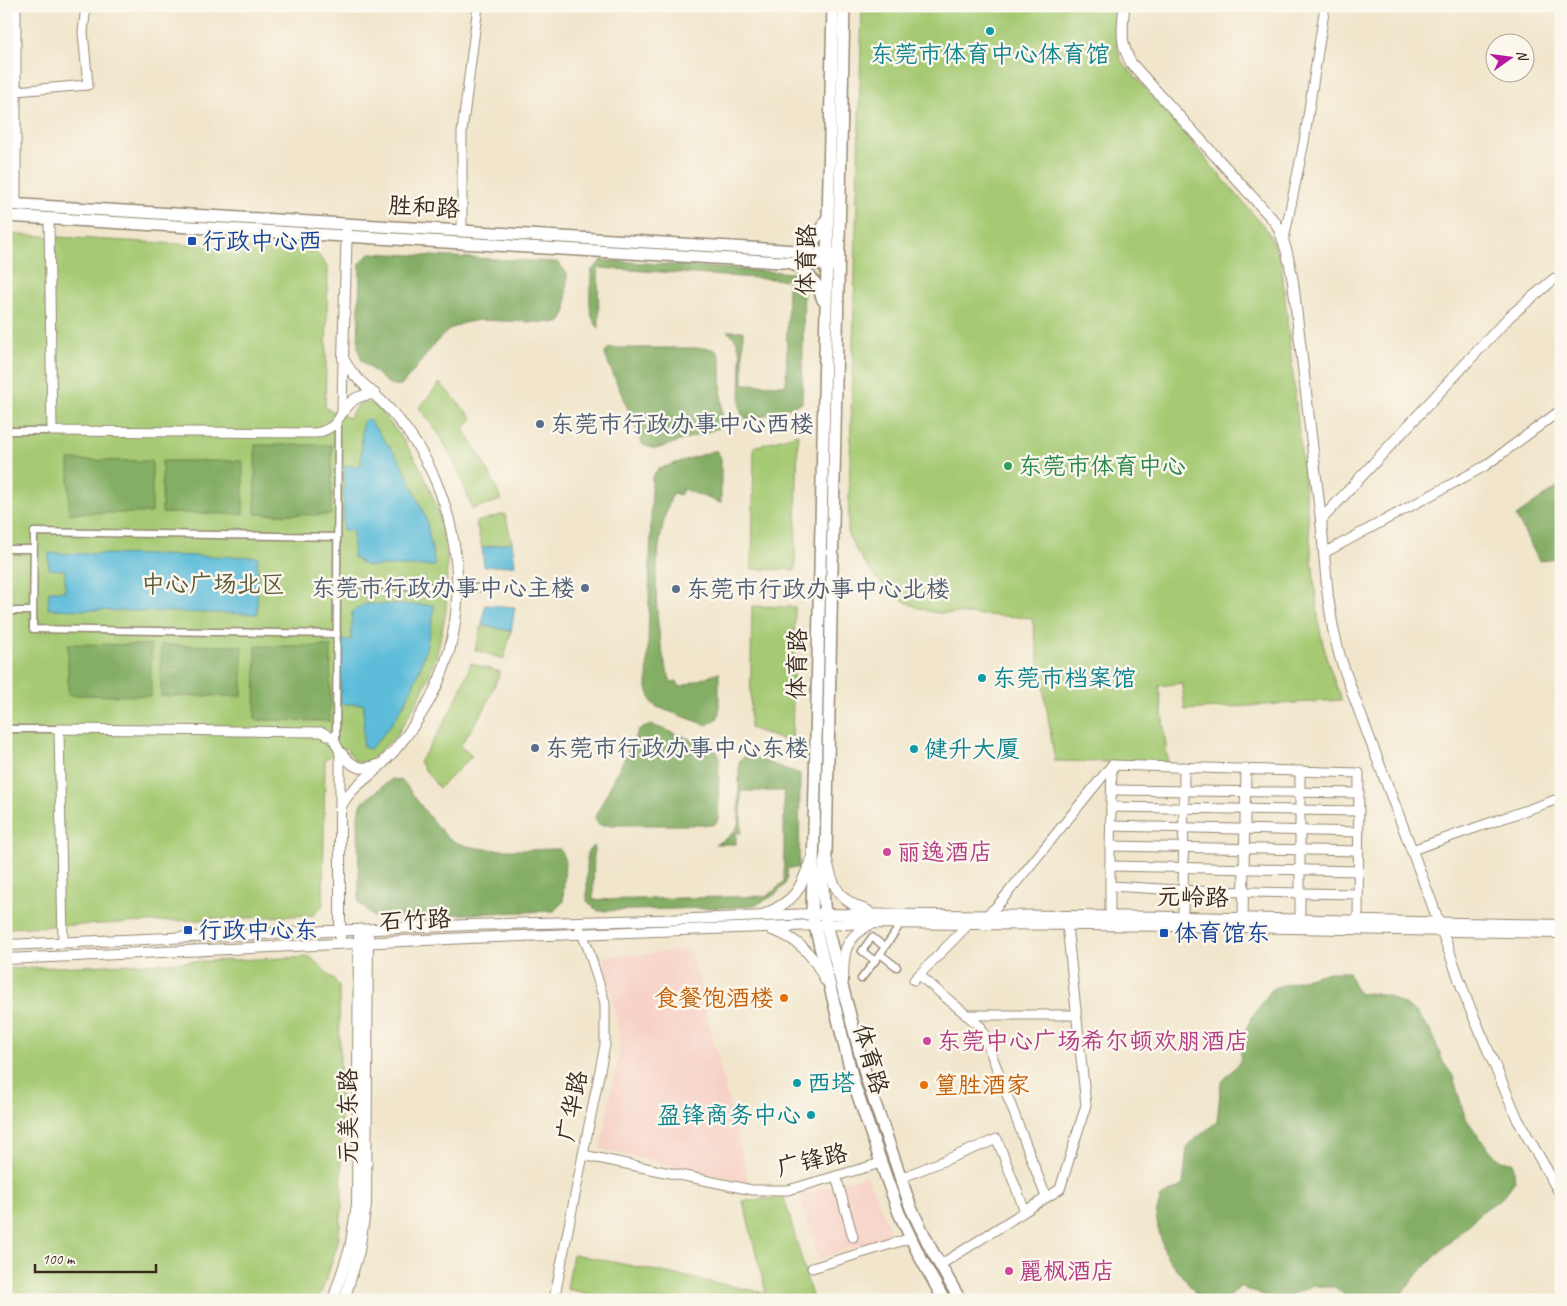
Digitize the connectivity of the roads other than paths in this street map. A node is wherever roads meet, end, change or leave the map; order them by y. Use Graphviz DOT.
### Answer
graph roads {
  1 [pos="16,6"];
  2 [pos="86,6"];
  3 [pos="478,6"];
  4 [pos="832,6"];
  5 [pos="844,6"];
  6 [pos="1124,6"];
  7 [pos="1325,6"];
  8 [pos="16,91"];
  9 [pos="11,204"];
  10 [pos="828,211"];
  11 [pos="6,216"];
  12 [pos="49,218"];
  13 [pos="347,224"];
  14 [pos="462,231"];
  15 [pos="346,236"];
  16 [pos="1284,239"];
  17 [pos="792,251"];
  18 [pos="833,260"];
  19 [pos="791,263"];
  20 [pos="1561,277"];
  21 [pos="826,312"];
  22 [pos="343,358"];
  23 [pos="375,394"];
  24 [pos="1561,410"];
  25 [pos="340,417"];
  26 [pos="6,431"];
  27 [pos="52,431"];
  28 [pos="1321,520"];
  29 [pos="337,537"];
  30 [pos="6,549"];
  31 [pos="33,549"];
  32 [pos="1324,553"];
  33 [pos="337,584"];
  34 [pos="457,587"];
  35 [pos="486,588"];
  36 [pos="6,611"];
  37 [pos="33,611"];
  38 [pos="337,634"];
  39 [pos="6,729"];
  40 [pos="59,730"];
  41 [pos="338,747"];
  42 [pos="381,764"];
  43 [pos="1112,765"];
  44 [pos="1184,767"];
  45 [pos="1246,769"];
  46 [pos="1300,771"];
  47 [pos="1112,790"];
  48 [pos="1184,791"];
  49 [pos="1246,792"];
  50 [pos="1300,793"];
  51 [pos="1359,793"];
  52 [pos="1561,798"];
  53 [pos="340,808"];
  54 [pos="1111,808"];
  55 [pos="1183,809"];
  56 [pos="1245,810"];
  57 [pos="1300,810"];
  58 [pos="1359,811"];
  59 [pos="1111,826"];
  60 [pos="1183,828"];
  61 [pos="1245,829"];
  62 [pos="1300,830"];
  63 [pos="1359,832"];
  64 [pos="1110,846"];
  65 [pos="1183,847"];
  66 [pos="1244,849"];
  67 [pos="1300,850"];
  68 [pos="1412,850"];
  69 [pos="1359,851"];
  70 [pos="820,854"];
  71 [pos="1110,866"];
  72 [pos="1182,868"];
  73 [pos="1244,869"];
  74 [pos="1300,870"];
  75 [pos="1358,871"];
  76 [pos="1111,886"];
  77 [pos="1182,890"];
  78 [pos="1243,891"];
  79 [pos="1300,892"];
  80 [pos="1358,894"];
  81 [pos="988,914"];
  82 [pos="1110,916"];
  83 [pos="1182,916"];
  84 [pos="873,918"];
  85 [pos="1242,918"];
  86 [pos="820,919"];
  87 [pos="1300,919"];
  88 [pos="1358,921"];
  89 [pos="577,922"];
  90 [pos="761,922"];
  91 [pos="969,924"];
  92 [pos="1067,925"];
  93 [pos="1561,925"];
  94 [pos="1441,927"];
  95 [pos="898,928"];
  96 [pos="363,930"];
  97 [pos="340,932"];
  98 [pos="582,934"];
  99 [pos="1561,934"];
  100 [pos="858,938"];
  101 [pos="63,942"];
  102 [pos="364,943"];
  103 [pos="340,944"];
  104 [pos="866,944"];
  105 [pos="6,945"];
  106 [pos="885,947"];
  107 [pos="880,954"];
  108 [pos="6,959"];
  109 [pos="875,961"];
  110 [pos="897,968"];
  111 [pos="861,979"];
  112 [pos="844,990"];
  113 [pos="831,992"];
  114 [pos="966,1015"];
  115 [pos="1076,1015"];
  116 [pos="583,1155"];
  117 [pos="881,1163"];
  118 [pos="836,1176"];
  119 [pos="901,1178"];
  120 [pos="1561,1195"];
  121 [pos="1046,1197"];
  122 [pos="1025,1211"];
  123 [pos="853,1237"];
  124 [pos="911,1238"];
  125 [pos="940,1265"];
  126 [pos="812,1268"];
  127 [pos="333,1300"];
  128 [pos="344,1300"];
  129 [pos="554,1300"];
  130 [pos="944,1300"];
  131 [pos="960,1300"];
  1 -- 8 [label="street"];
  2 -- 8 [label="street"];
  3 -- 14 [label="street"];
  4 -- 10 [label="main road, 体育路"];
  5 -- 18 [label="main road, 体育路"];
  6 -- 16 [label="street"];
  7 -- 16 [label="street"];
  8 -- 9 [label="street"];
  9 -- 13 [label="main road, 胜和路"];
  10 -- 17 [label="main road"];
  10 -- 18 [label="main road, 体育路"];
  11 -- 12 [label="main road, 胜和路"];
  12 -- 15 [label="main road, 胜和路"];
  12 -- 27 [label="street"];
  13 -- 14 [label="main road, 胜和路"];
  13 -- 15 [label="street"];
  14 -- 17 [label="main road, 胜和路"];
  15 -- 19 [label="main road, 胜和路"];
  15 -- 22 [label="street"];
  16 -- 28 [label="street"];
  17 -- 18 [label="main road, 胜和路"];
  18 -- 19 [label="main road, 胜和路"];
  18 -- 21 [label="main road, 体育路"];
  18 -- 70 [label="main road, 体育路"];
  19 -- 21 [label="main road"];
  20 -- 28 [label="street"];
  21 -- 70 [label="main road, 体育路"];
  22 -- 23 [label="street"];
  22 -- 25 [label="street"];
  23 -- 25 [label="street"];
  23 -- 34 [label="street"];
  24 -- 32 [label="street"];
  25 -- 27 [label="street"];
  25 -- 29 [label="street"];
  26 -- 27 [label="street"];
  28 -- 32 [label="street"];
  29 -- 31 [label="street"];
  29 -- 33 [label="street"];
  30 -- 31 [label="street"];
  31 -- 37 [label="street"];
  32 -- 68 [label="street"];
  33 -- 34 [label="street"];
  33 -- 38 [label="street"];
  34 -- 35 [label="street"];
  34 -- 42 [label="street"];
  36 -- 37 [label="street"];
  37 -- 38 [label="street"];
  38 -- 41 [label="street"];
  39 -- 40 [label="street"];
  40 -- 41 [label="street"];
  40 -- 101 [label="street"];
  41 -- 42 [label="street"];
  41 -- 53 [label="street"];
  42 -- 53 [label="street"];
  43 -- 44 [label="street"];
  43 -- 47 [label="street"];
  43 -- 81 [label="street"];
  44 -- 45 [label="street"];
  44 -- 48 [label="street"];
  45 -- 46 [label="street"];
  45 -- 49 [label="street"];
  46 -- 50 [label="street"];
  46 -- 51 [label="street"];
  47 -- 48 [label="street"];
  47 -- 54 [label="street"];
  48 -- 49 [label="street"];
  48 -- 55 [label="street"];
  49 -- 50 [label="street"];
  49 -- 56 [label="street"];
  50 -- 51 [label="street"];
  50 -- 57 [label="street"];
  51 -- 58 [label="street"];
  52 -- 68 [label="street"];
  53 -- 97 [label="street"];
  54 -- 55 [label="street"];
  54 -- 59 [label="street"];
  55 -- 56 [label="street"];
  55 -- 60 [label="street"];
  56 -- 57 [label="street"];
  56 -- 61 [label="street"];
  57 -- 58 [label="street"];
  57 -- 62 [label="street"];
  58 -- 63 [label="street"];
  59 -- 60 [label="street"];
  59 -- 64 [label="street"];
  60 -- 61 [label="street"];
  60 -- 65 [label="street"];
  61 -- 62 [label="street"];
  61 -- 66 [label="street"];
  62 -- 63 [label="street"];
  62 -- 67 [label="street"];
  63 -- 69 [label="street"];
  64 -- 65 [label="street"];
  64 -- 71 [label="street"];
  65 -- 66 [label="street"];
  65 -- 72 [label="street"];
  66 -- 67 [label="street"];
  66 -- 73 [label="street"];
  67 -- 69 [label="street"];
  67 -- 74 [label="street"];
  68 -- 94 [label="street"];
  69 -- 75 [label="street"];
  70 -- 84 [label="street"];
  70 -- 86 [label="main road, 体育路"];
  70 -- 90 [label="street"];
  71 -- 72 [label="street"];
  71 -- 76 [label="street"];
  72 -- 73 [label="street"];
  72 -- 77 [label="street"];
  73 -- 74 [label="street"];
  73 -- 78 [label="street"];
  74 -- 75 [label="street"];
  74 -- 79 [label="street"];
  75 -- 80 [label="street"];
  76 -- 77 [label="street"];
  76 -- 82 [label="street"];
  77 -- 78 [label="street"];
  77 -- 83 [label="street"];
  78 -- 79 [label="street"];
  78 -- 85 [label="street"];
  79 -- 80 [label="street"];
  79 -- 87 [label="street"];
  80 -- 88 [label="street"];
  81 -- 82 [label="street, 元岭路"];
  81 -- 84 [label="street, 元岭路"];
  82 -- 83 [label="street, 元岭路"];
  83 -- 85 [label="street, 元岭路"];
  84 -- 86 [label="street, 元岭路"];
  84 -- 91 [label="street, 元岭路"];
  84 -- 112 [label="street"];
  85 -- 87 [label="street, 元岭路"];
  86 -- 90 [label="street, 石竹路"];
  86 -- 112 [label="main road, 体育路"];
  86 -- 113 [label="main road, 体育路"];
  87 -- 88 [label="street, 元岭路"];
  88 -- 94 [label="street, 元岭路"];
  89 -- 90 [label="street, 石竹路"];
  89 -- 96 [label="street, 石竹路"];
  89 -- 98 [label="street, 广华路"];
  90 -- 98 [label="street, 石竹路"];
  90 -- 113 [label="street"];
  91 -- 92 [label="street, 元岭路"];
  91 -- 114 [label="street"];
  92 -- 94 [label="street, 元岭路"];
  92 -- 115 [label="street"];
  93 -- 94 [label="street, 元岭路"];
  94 -- 99 [label="street, 元岭路"];
  94 -- 120 [label="street"];
  95 -- 106 [label="street"];
  96 -- 97 [label="street, 石竹路"];
  96 -- 102 [label="street, 元美东路"];
  97 -- 101 [label="street, 石竹路"];
  97 -- 103 [label="street"];
  98 -- 102 [label="street, 石竹路"];
  98 -- 116 [label="street, 广华路"];
  100 -- 104 [label="street"];
  101 -- 105 [label="street, 石竹路"];
  102 -- 103 [label="street, 石竹路"];
  102 -- 127 [label="street, 元美东路"];
  102 -- 128 [label="street, 元美东路"];
  103 -- 108 [label="street, 石竹路"];
  104 -- 106 [label="street"];
  104 -- 109 [label="street"];
  106 -- 107 [label="street"];
  107 -- 109 [label="street"];
  107 -- 110 [label="street"];
  109 -- 111 [label="street"];
  112 -- 119 [label="main road, 体育路"];
  113 -- 117 [label="main road, 体育路"];
  114 -- 115 [label="street"];
  114 -- 121 [label="street"];
  115 -- 121 [label="street"];
  116 -- 118 [label="street, 广锋路"];
  116 -- 129 [label="street, 广华路"];
  117 -- 118 [label="street, 广锋路"];
  117 -- 124 [label="main road, 体育路"];
  118 -- 123 [label="street"];
  119 -- 122 [label="street"];
  119 -- 125 [label="main road, 体育路"];
  121 -- 122 [label="street"];
  122 -- 125 [label="street"];
  124 -- 126 [label="street"];
  124 -- 130 [label="main road, 体育路"];
  125 -- 131 [label="main road, 体育路"];
}
